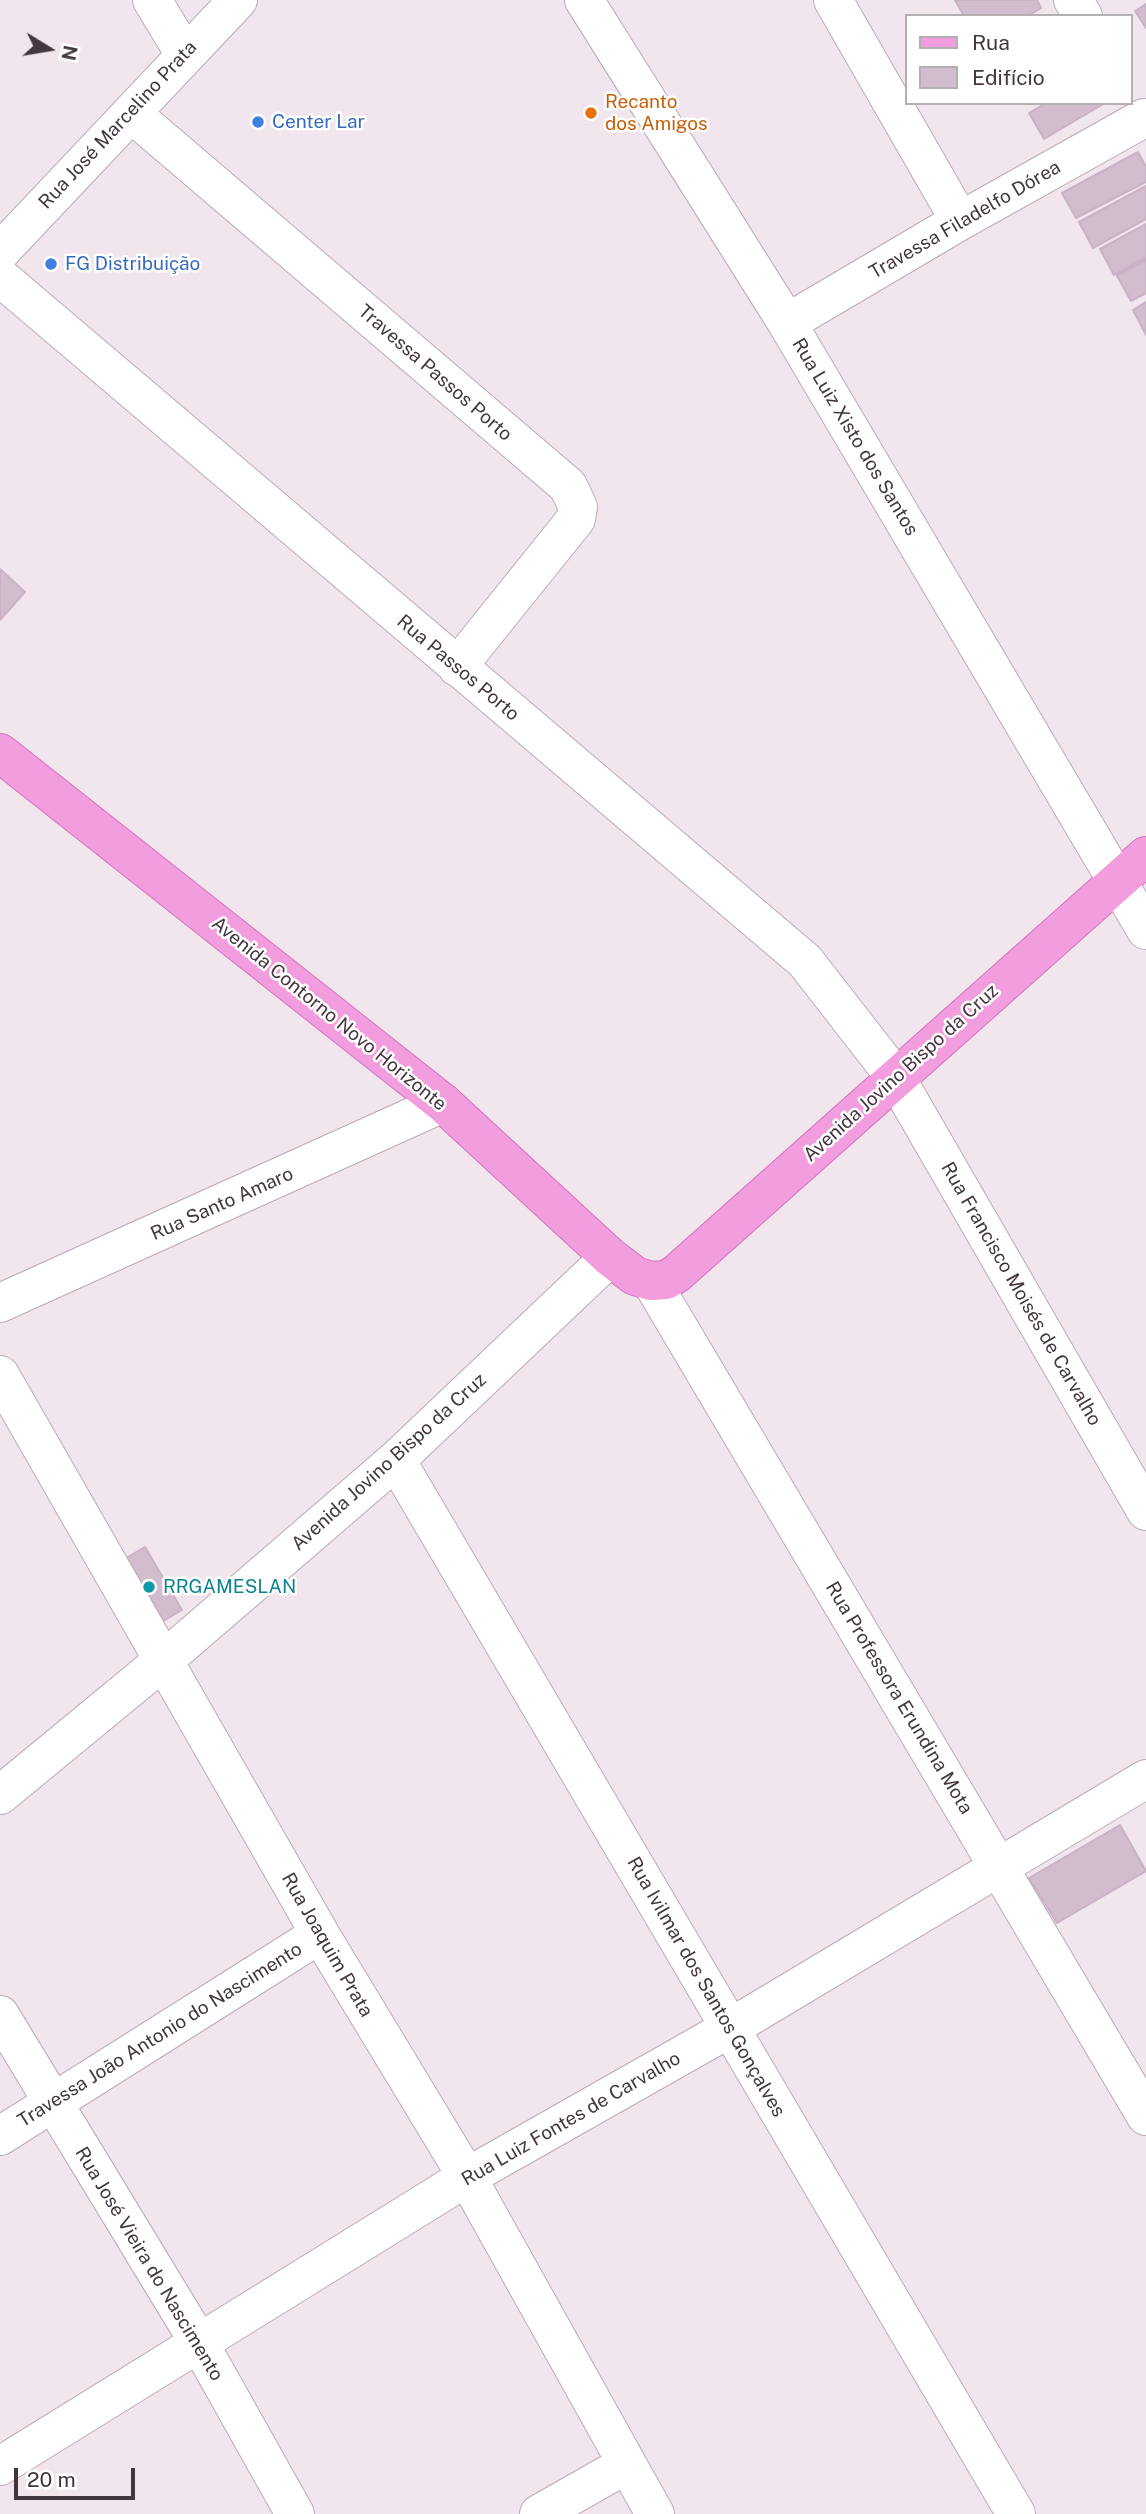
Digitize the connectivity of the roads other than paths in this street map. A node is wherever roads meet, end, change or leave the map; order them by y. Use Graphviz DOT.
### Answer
graph roads {
  1 [pos="152,0"];
  2 [pos="237,0"];
  3 [pos="584,0"];
  4 [pos="833,0"];
  5 [pos="184,53"];
  6 [pos="1140,111"];
  7 [pos="131,113"];
  8 [pos="960,221"];
  9 [pos="0,252"];
  10 [pos="0,277"];
  11 [pos="787,323"];
  12 [pos="457,667"];
  13 [pos="0,753"];
  14 [pos="1146,856"];
  15 [pos="1116,880"];
  16 [pos="1146,930"];
  17 [pos="896,1078"];
  18 [pos="443,1103"];
  19 [pos="610,1257"];
  20 [pos="651,1281"];
  21 [pos="0,1303"];
  22 [pos="0,1375"];
  23 [pos="396,1460"];
  24 [pos="1146,1511"];
  25 [pos="164,1660"];
  26 [pos="1146,1779"];
  27 [pos="0,1796"];
  28 [pos="1000,1868"];
  29 [pos="320,1934"];
  30 [pos="0,2015"];
  31 [pos="730,2028"];
  32 [pos="53,2104"];
  33 [pos="1146,2116"];
  34 [pos="0,2136"];
  35 [pos="467,2177"];
  36 [pos="198,2341"];
  37 [pos="627,2464"];
  38 [pos="0,2466"];
  39 [pos="295,2514"];
  40 [pos="540,2514"];
  41 [pos="655,2514"];
  42 [pos="1016,2514"];
  1 -- 5 [label="street"];
  2 -- 5 [label="street, Rua José Marcelino Prata"];
  3 -- 11 [label="street, Rua Luiz Xisto dos Santos"];
  4 -- 8 [label="street"];
  5 -- 7 [label="street, Rua José Marcelino Prata"];
  6 -- 8 [label="street, Travessa Filadelfo Dórea"];
  7 -- 9 [label="street, Rua José Marcelino Prata"];
  7 -- 12 [label="street, Travessa Passos Porto"];
  8 -- 11 [label="street, Travessa Filadelfo Dórea"];
  10 -- 12 [label="street, Rua Passos Porto"];
  11 -- 15 [label="street, Rua Luiz Xisto dos Santos"];
  12 -- 17 [label="street, Rua Passos Porto"];
  13 -- 18 [label="main road, Avenida Contorno Novo Horizonte"];
  14 -- 15 [label="main road, Avenida Jovino Bispo da Cruz"];
  15 -- 16 [label="street, Rua Luiz Xisto dos Santos"];
  15 -- 17 [label="main road, Avenida Jovino Bispo da Cruz"];
  17 -- 20 [label="main road, Avenida Jovino Bispo da Cruz"];
  17 -- 24 [label="street, Rua Francisco Moisés de Carvalho"];
  18 -- 19 [label="main road, Avenida Contorno Novo Horizonte"];
  18 -- 21 [label="street, Rua Santo Amaro"];
  19 -- 20 [label="main road, Avenida Contorno Novo Horizonte"];
  19 -- 23 [label="street, Avenida Jovino Bispo da Cruz"];
  20 -- 28 [label="street, Rua Professora Erundina Mota"];
  22 -- 25 [label="street, Rua Joaquim Prata"];
  23 -- 25 [label="street, Avenida Jovino Bispo da Cruz"];
  23 -- 31 [label="street, Rua Ivilmar dos Santos Gonçalves"];
  25 -- 27 [label="street, Avenida Jovino Bispo da Cruz"];
  25 -- 29 [label="street, Rua Joaquim Prata"];
  26 -- 28 [label="street, Rua Luiz Fontes de Carvalho"];
  28 -- 31 [label="street, Rua Luiz Fontes de Carvalho"];
  28 -- 33 [label="street, Rua Professora Erundina Mota"];
  29 -- 32 [label="street, Travessa João Antonio do Nascimento"];
  29 -- 35 [label="street, Rua Joaquim Prata"];
  30 -- 32 [label="street, Rua José Vieira do Nascimento"];
  31 -- 35 [label="street, Rua Luiz Fontes de Carvalho"];
  31 -- 42 [label="street, Rua Ivilmar dos Santos Gonçalves"];
  32 -- 34 [label="street, Travessa João Antonio do Nascimento"];
  32 -- 36 [label="street, Rua José Vieira do Nascimento"];
  35 -- 36 [label="street, Rua Luiz Fontes de Carvalho"];
  35 -- 37 [label="street, Rua Joaquim Prata"];
  36 -- 38 [label="street, Rua Luiz Fontes de Carvalho"];
  36 -- 39 [label="street, Rua José Vieira do Nascimento"];
  37 -- 40 [label="street"];
  37 -- 41 [label="street, Rua Joaquim Prata"];
}
